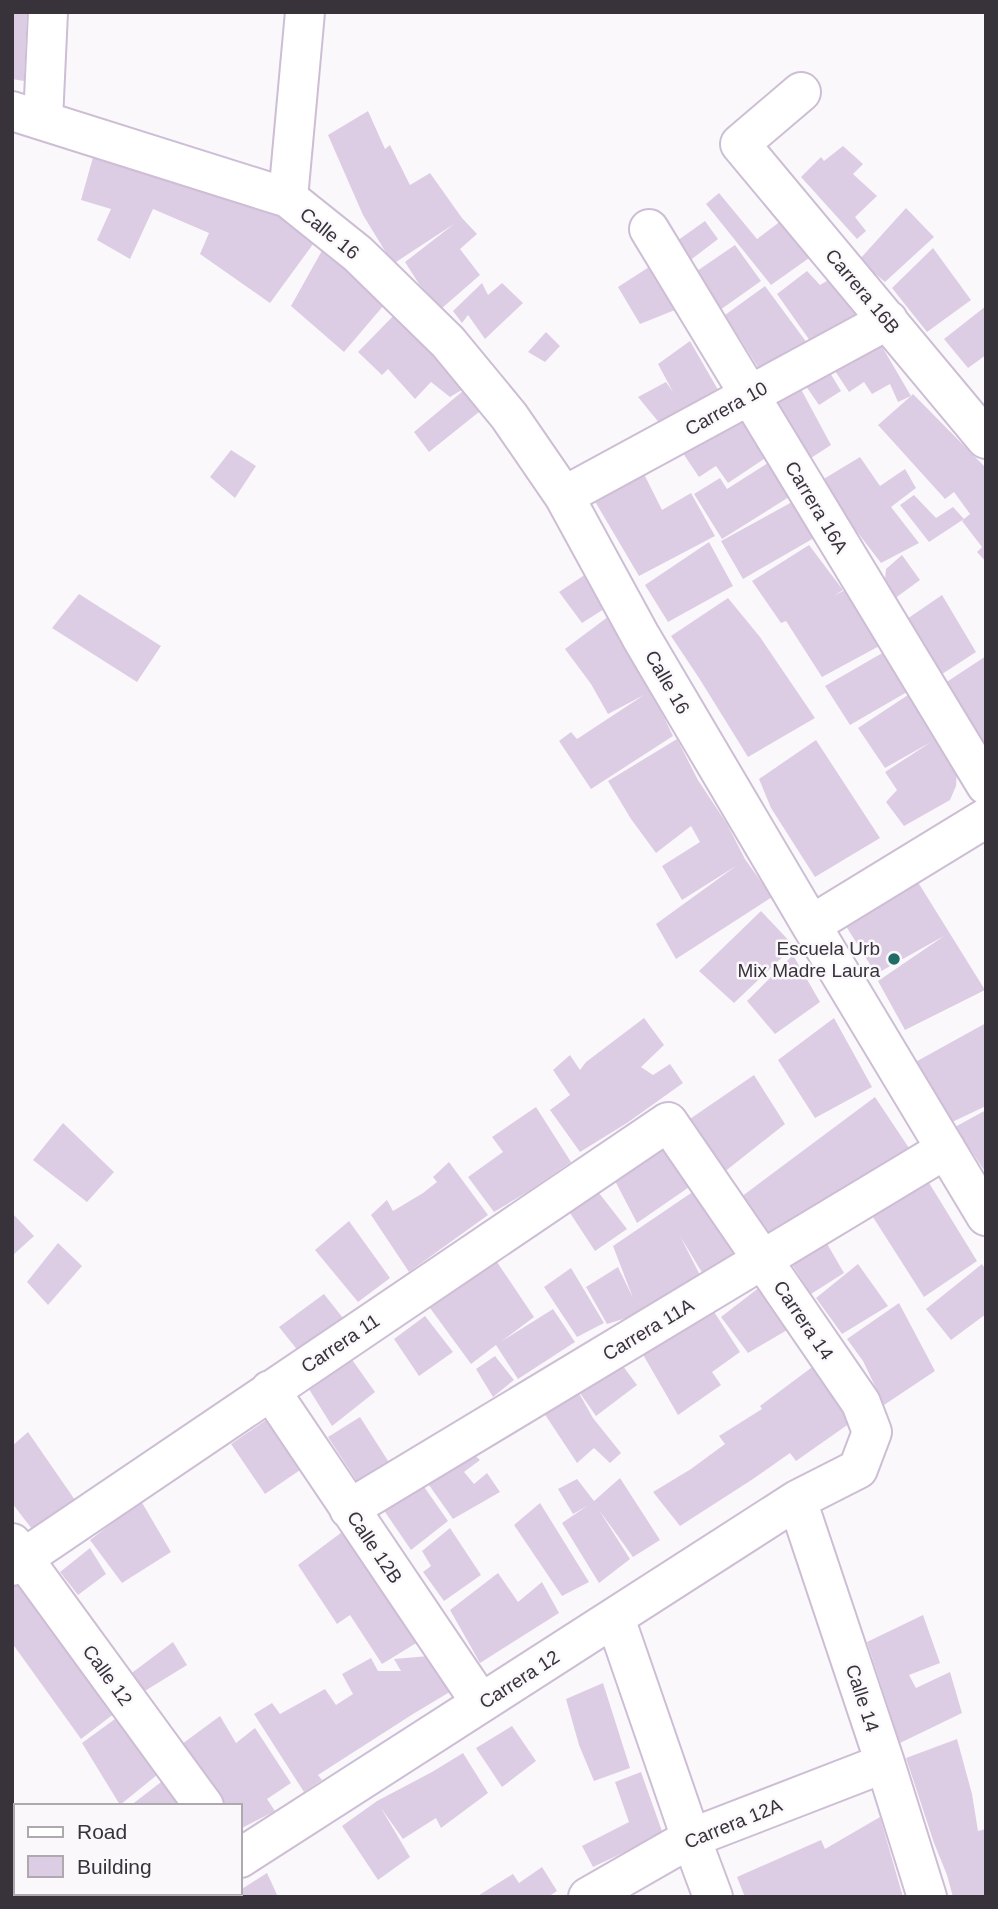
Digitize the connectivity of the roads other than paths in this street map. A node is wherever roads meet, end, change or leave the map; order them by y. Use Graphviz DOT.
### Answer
graph roads {
  1 [pos="48,12"];
  2 [pos="305,12"];
  3 [pos="801,92"];
  4 [pos="28,115"];
  5 [pos="288,198"];
  6 [pos="649,229"];
  7 [pos="888,320"];
  8 [pos="750,395"];
  9 [pos="986,439"];
  10 [pos="564,496"];
  11 [pos="986,785"];
  12 [pos="986,818"];
  13 [pos="811,925"];
  14 [pos="668,1122"];
  15 [pos="946,1149"];
  16 [pos="986,1216"];
  17 [pos="763,1260"];
  18 [pos="270,1390"];
  19 [pos="797,1500"];
  20 [pos="349,1509"];
  21 [pos="16,1556"];
  22 [pos="615,1618"];
  23 [pos="481,1703"];
  24 [pos="885,1763"];
  25 [pos="202,1804"];
  26 [pos="691,1838"];
  27 [pos="242,1856"];
  28 [pos="588,1897"];
  29 [pos="713,1897"];
  30 [pos="927,1897"];
  1 -- 4 [label="street"];
  2 -- 5 [label="street"];
  3 -- 7 [label="street, Carrera 16B"];
  4 -- 5 [label="street"];
  5 -- 10 [label="street, Calle 16"];
  6 -- 8 [label="street, Carrera 16A"];
  7 -- 8 [label="street, Carrera 10"];
  7 -- 9 [label="street, Carrera 16B"];
  8 -- 10 [label="street, Carrera 10"];
  8 -- 11 [label="street, Carrera 16A"];
  10 -- 13 [label="street, Calle 16"];
  12 -- 13 [label="street"];
  13 -- 15 [label="street, Calle 16"];
  14 -- 17 [label="street, Carrera 14"];
  14 -- 18 [label="street, Carrera 11"];
  15 -- 16 [label="street, Calle 16"];
  15 -- 17 [label="street, Carrera 11A"];
  17 -- 19 [label="street, Carrera 14"];
  17 -- 20 [label="street, Carrera 11A"];
  18 -- 20 [label="street, Calle 12B"];
  18 -- 21 [label="street, Carrera 11"];
  19 -- 22 [label="street, Carrera 12"];
  19 -- 24 [label="street, Calle 14"];
  20 -- 23 [label="street, Calle 12B"];
  21 -- 25 [label="street, Calle 12"];
  22 -- 23 [label="street, Carrera 12"];
  22 -- 26 [label="street"];
  23 -- 27 [label="street, Carrera 12"];
  24 -- 26 [label="street, Carrera 12A"];
  24 -- 30 [label="street, Calle 14"];
  26 -- 28 [label="street, Carrera 12A"];
  26 -- 29 [label="street"];
}
